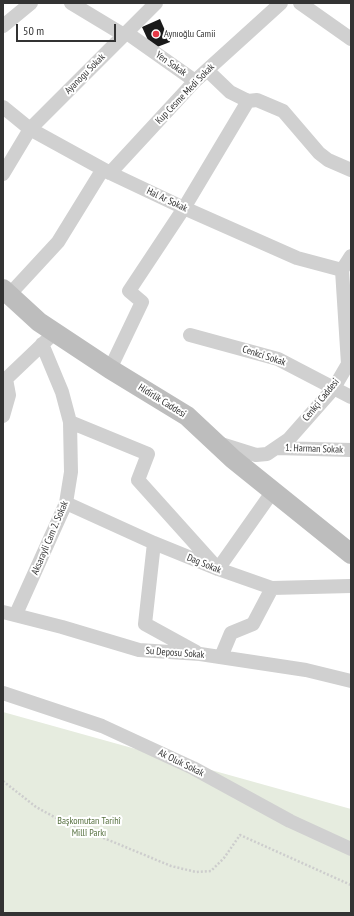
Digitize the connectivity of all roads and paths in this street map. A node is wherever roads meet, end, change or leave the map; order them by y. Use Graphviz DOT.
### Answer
graph roads {
  1 [pos="31,3"];
  2 [pos="71,3"];
  3 [pos="156,3"];
  4 [pos="281,3"];
  5 [pos="300,3"];
  6 [pos="3,26"];
  7 [pos="126,34"];
  8 [pos="351,39"];
  9 [pos="207,70"];
  10 [pos="195,80"];
  11 [pos="248,101"];
  12 [pos="3,107"];
  13 [pos="30,129"];
  14 [pos="351,170"];
  15 [pos="106,171"];
  16 [pos="3,174"];
  17 [pos="184,208"];
  18 [pos="351,256"];
  19 [pos="342,270"];
  20 [pos="6,292"];
  21 [pos="190,335"];
  22 [pos="49,338"];
  23 [pos="110,369"];
  24 [pos="334,388"];
  25 [pos="351,397"];
  26 [pos="3,416"];
  27 [pos="70,422"];
  28 [pos="215,442"];
  29 [pos="276,448"];
  30 [pos="351,450"];
  31 [pos="273,491"];
  32 [pos="66,503"];
  33 [pos="154,543"];
  34 [pos="351,554"];
  35 [pos="218,569"];
  36 [pos="351,586"];
  37 [pos="272,588"];
  38 [pos="10,613"];
  39 [pos="200,654"];
  40 [pos="221,657"];
  41 [pos="351,681"];
  42 [pos="3,693"];
  43 [pos="3,781"];
  44 [pos="351,849"];
  45 [pos="351,885"];
  1 -- 6 [label="street"];
  2 -- 7 [label="street, Yen Sokak"];
  3 -- 7 [label="street, Ayanogu Sokak"];
  4 -- 9 [label="street, Kup Cesme Medi Sokak"];
  5 -- 8 [label="street"];
  7 -- 10 [label="street, Yen Sokak"];
  7 -- 13 [label="street, Ayanogu Sokak"];
  9 -- 10 [label="street, Kup Cesme Medi Sokak"];
  9 -- 11 [label="street"];
  10 -- 15 [label="street, Kup Cesme Medi Sokak"];
  11 -- 14 [label="street"];
  11 -- 17 [label="street"];
  12 -- 13 [label="street, Hal Ar Sokak"];
  13 -- 15 [label="street, Hal Ar Sokak"];
  13 -- 16 [label="street, Ayanogu Sokak"];
  15 -- 17 [label="street, Hal Ar Sokak"];
  15 -- 20 [label="street, Kup Cesme Medi Sokak"];
  17 -- 19 [label="street, Hal Ar Sokak"];
  17 -- 23 [label="street"];
  18 -- 19 [label="street"];
  19 -- 24 [label="street, Cenkçi Caddesi"];
  20 -- 22 [label="street, Hidirlik Caddesi"];
  21 -- 24 [label="street, Cenkci Sokak"];
  22 -- 23 [label="street, Hidirlik Caddesi"];
  22 -- 26 [label="street"];
  22 -- 27 [label="street, Aksarayli Cam 2. Sokak"];
  23 -- 28 [label="street, Hidirlik Caddesi"];
  24 -- 25 [label="street, Cenkci Sokak"];
  24 -- 29 [label="street, Cenkçi Caddesi"];
  27 -- 32 [label="street, Aksarayli Cam 2. Sokak"];
  27 -- 35 [label="street"];
  28 -- 29 [label="street, Cenkçi Caddesi"];
  28 -- 31 [label="street, Hidirlik Caddesi"];
  29 -- 30 [label="street, 1. Harman Sokak"];
  31 -- 34 [label="street, Hidirlik Caddesi"];
  31 -- 35 [label="street"];
  32 -- 33 [label="street, Dag Sokak"];
  32 -- 38 [label="street, Aksarayli Cam 2. Sokak"];
  33 -- 35 [label="street, Dag Sokak"];
  33 -- 39 [label="street"];
  35 -- 37 [label="street, Dag Sokak"];
  36 -- 37 [label="street, Dag Sokak"];
  37 -- 40 [label="street"];
  38 -- 39 [label="street, Su Deposu Sokak"];
  39 -- 40 [label="street, Su Deposu Sokak"];
  40 -- 41 [label="street, Su Deposu Sokak"];
  42 -- 44 [label="street, Ak Oluk Sokak"];
  43 -- 45 [label="path"];
}
